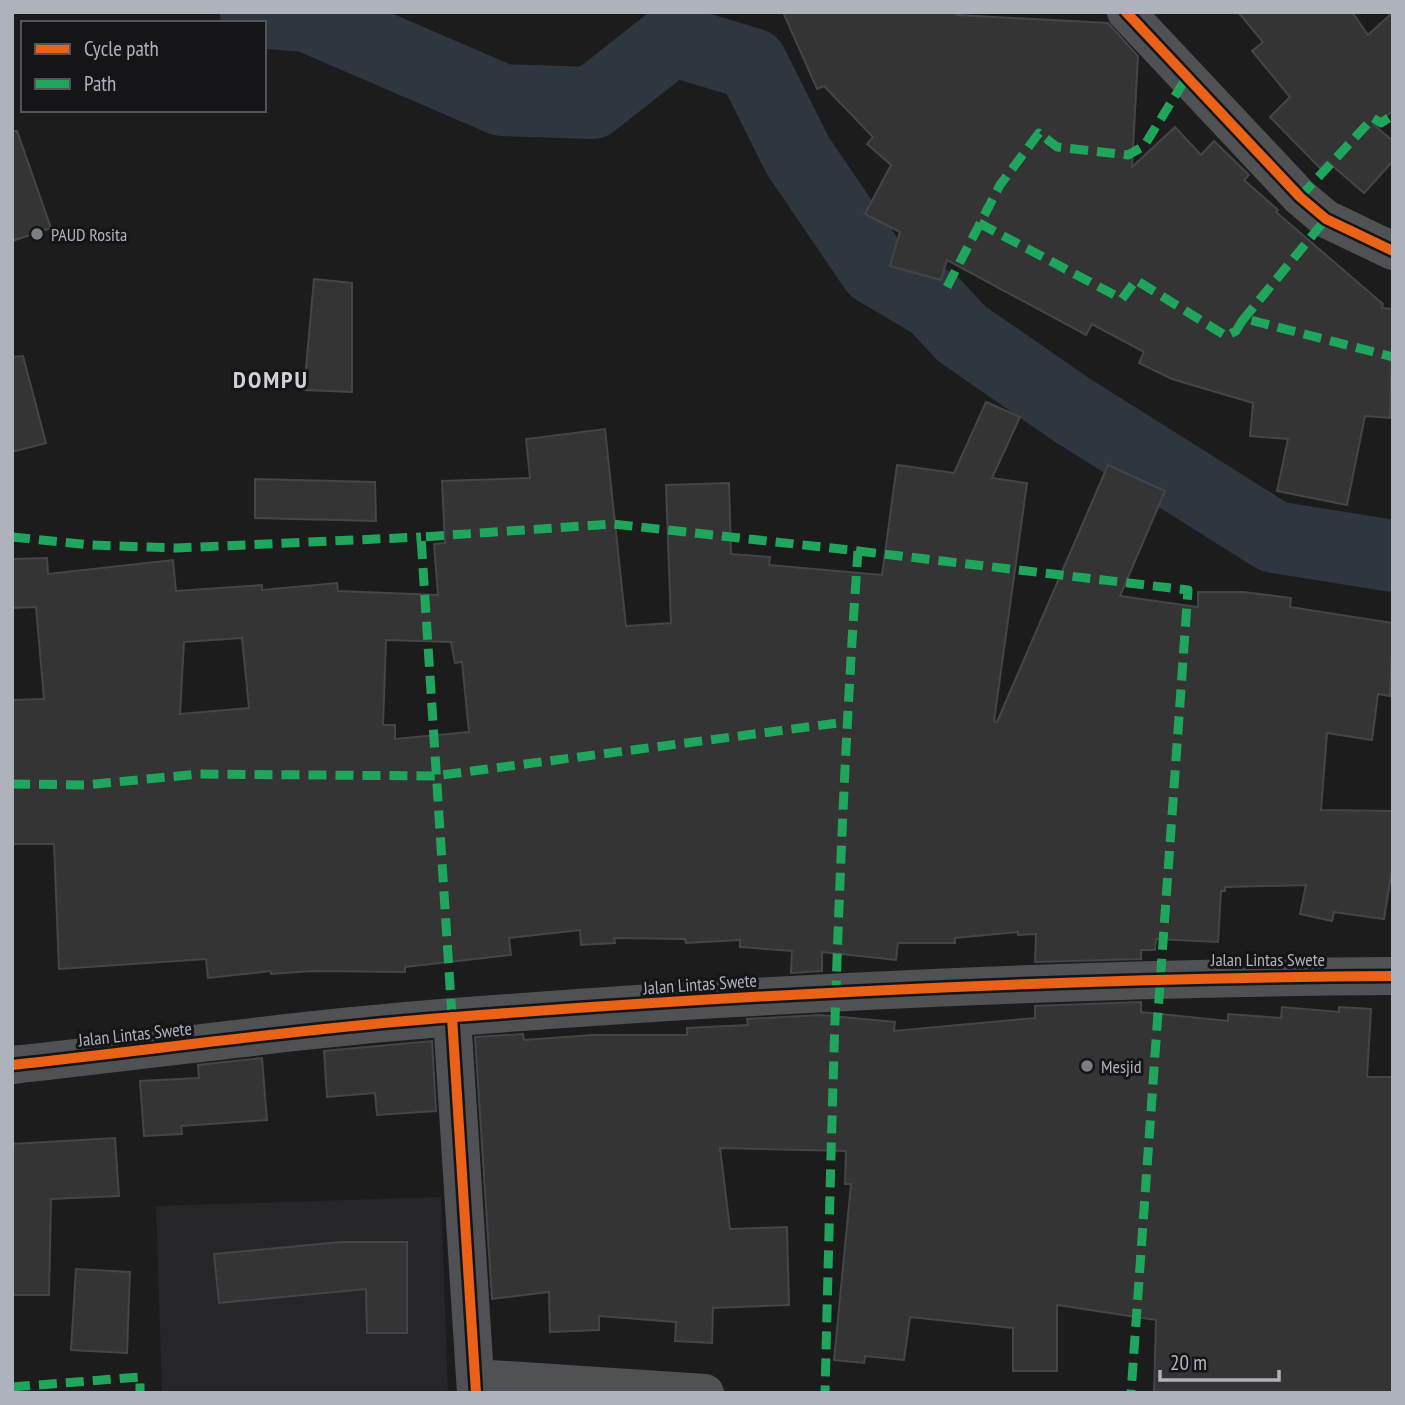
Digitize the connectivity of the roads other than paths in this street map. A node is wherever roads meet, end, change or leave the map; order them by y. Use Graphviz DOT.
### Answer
graph roads {
  1 [pos="1126,12"];
  2 [pos="1393,251"];
  3 [pos="1393,976"];
  4 [pos="452,1017"];
  5 [pos="12,1065"];
  6 [pos="476,1385"];
  7 [pos="705,1393"];
  1 -- 2 [label="street"];
  3 -- 4 [label="street, Jalan Lintas Swete"];
  4 -- 5 [label="street, Jalan Lintas Swete"];
  4 -- 6 [label="street"];
  6 -- 7 [label="street"];
}
